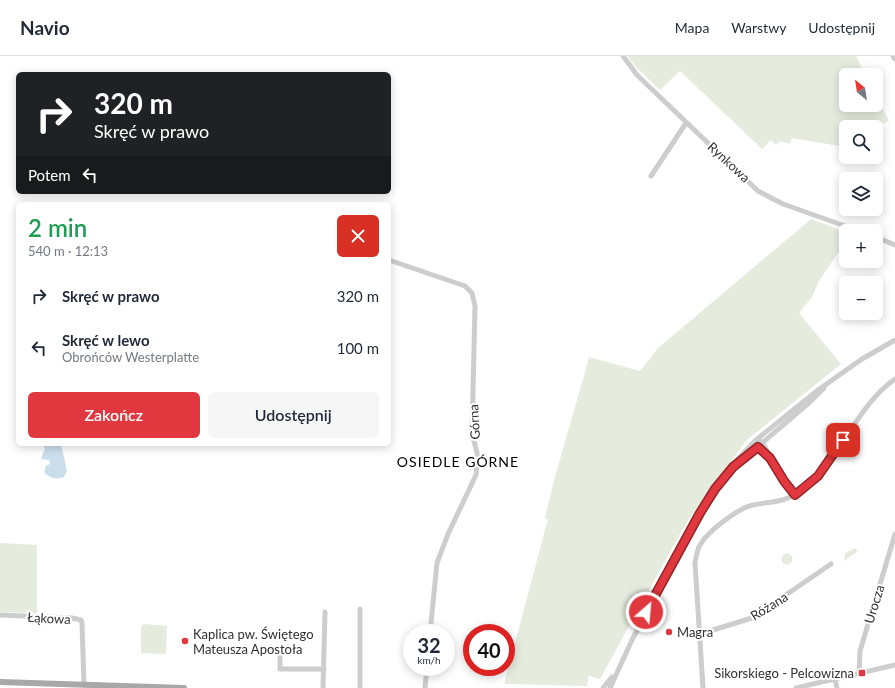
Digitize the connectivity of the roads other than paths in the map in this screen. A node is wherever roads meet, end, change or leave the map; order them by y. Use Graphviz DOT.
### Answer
graph roads {
  1 [pos="623,56"];
  2 [pos="894,56"];
  3 [pos="895,59"];
  4 [pos="686,123"];
  5 [pos="651,176"];
  6 [pos="839,224"];
  7 [pos="883,240"];
  8 [pos="895,245"];
  9 [pos="391,261"];
  10 [pos="895,340"];
  11 [pos="895,379"];
  12 [pos="827,385"];
  13 [pos="756,440"];
  14 [pos="762,442"];
  15 [pos="758,447"];
  16 [pos="770,458"];
  17 [pos="733,467"];
  18 [pos="795,495"];
  19 [pos="895,534"];
  20 [pos="894,543"];
  21 [pos="831,564"];
  22 [pos="360,609"];
  23 [pos="326,612"];
  24 [pos="0,615"];
  25 [pos="431,624"];
  26 [pos="700,634"];
  27 [pos="280,649"];
  28 [pos="895,665"];
  29 [pos="324,669"];
  30 [pos="614,674"];
  31 [pos="859,674"];
  32 [pos="427,676"];
  33 [pos="835,679"];
  34 [pos="0,682"];
  35 [pos="84,685"];
  36 [pos="166,688"];
  37 [pos="184,688"];
  38 [pos="323,688"];
  39 [pos="360,688"];
  40 [pos="426,688"];
  41 [pos="603,688"];
  42 [pos="610,688"];
  43 [pos="703,688"];
  44 [pos="796,688"];
  45 [pos="837,688"];
  1 -- 4 [label="street, Rynkowa"];
  2 -- 3 [label="street"];
  4 -- 5 [label="street"];
  4 -- 6 [label="street, Rynkowa"];
  7 -- 8 [label="street"];
  9 -- 25 [label="street, Górna"];
  10 -- 12 [label="street"];
  11 -- 18 [label="street"];
  12 -- 13 [label="street"];
  12 -- 14 [label="street"];
  13 -- 14 [label="street"];
  13 -- 15 [label="street"];
  13 -- 17 [label="street"];
  14 -- 15 [label="street"];
  14 -- 16 [label="street"];
  15 -- 16 [label="street"];
  15 -- 17 [label="street"];
  16 -- 18 [label="street"];
  17 -- 30 [label="street"];
  18 -- 26 [label="street"];
  19 -- 20 [label="street, Urocza"];
  20 -- 31 [label="street, Urocza"];
  21 -- 26 [label="street, Różana"];
  22 -- 39 [label="street"];
  23 -- 29 [label="street"];
  24 -- 35 [label="street, Łąkowa"];
  26 -- 43 [label="street"];
  27 -- 29 [label="street"];
  28 -- 31 [label="street"];
  29 -- 38 [label="street"];
  30 -- 41 [label="street"];
  30 -- 42 [label="street"];
  31 -- 33 [label="street"];
  32 -- 40 [label="street"];
  33 -- 44 [label="street"];
  33 -- 45 [label="street"];
  34 -- 35 [label="main road"];
  35 -- 36 [label="main road"];
  36 -- 37 [label="main road"];
}
